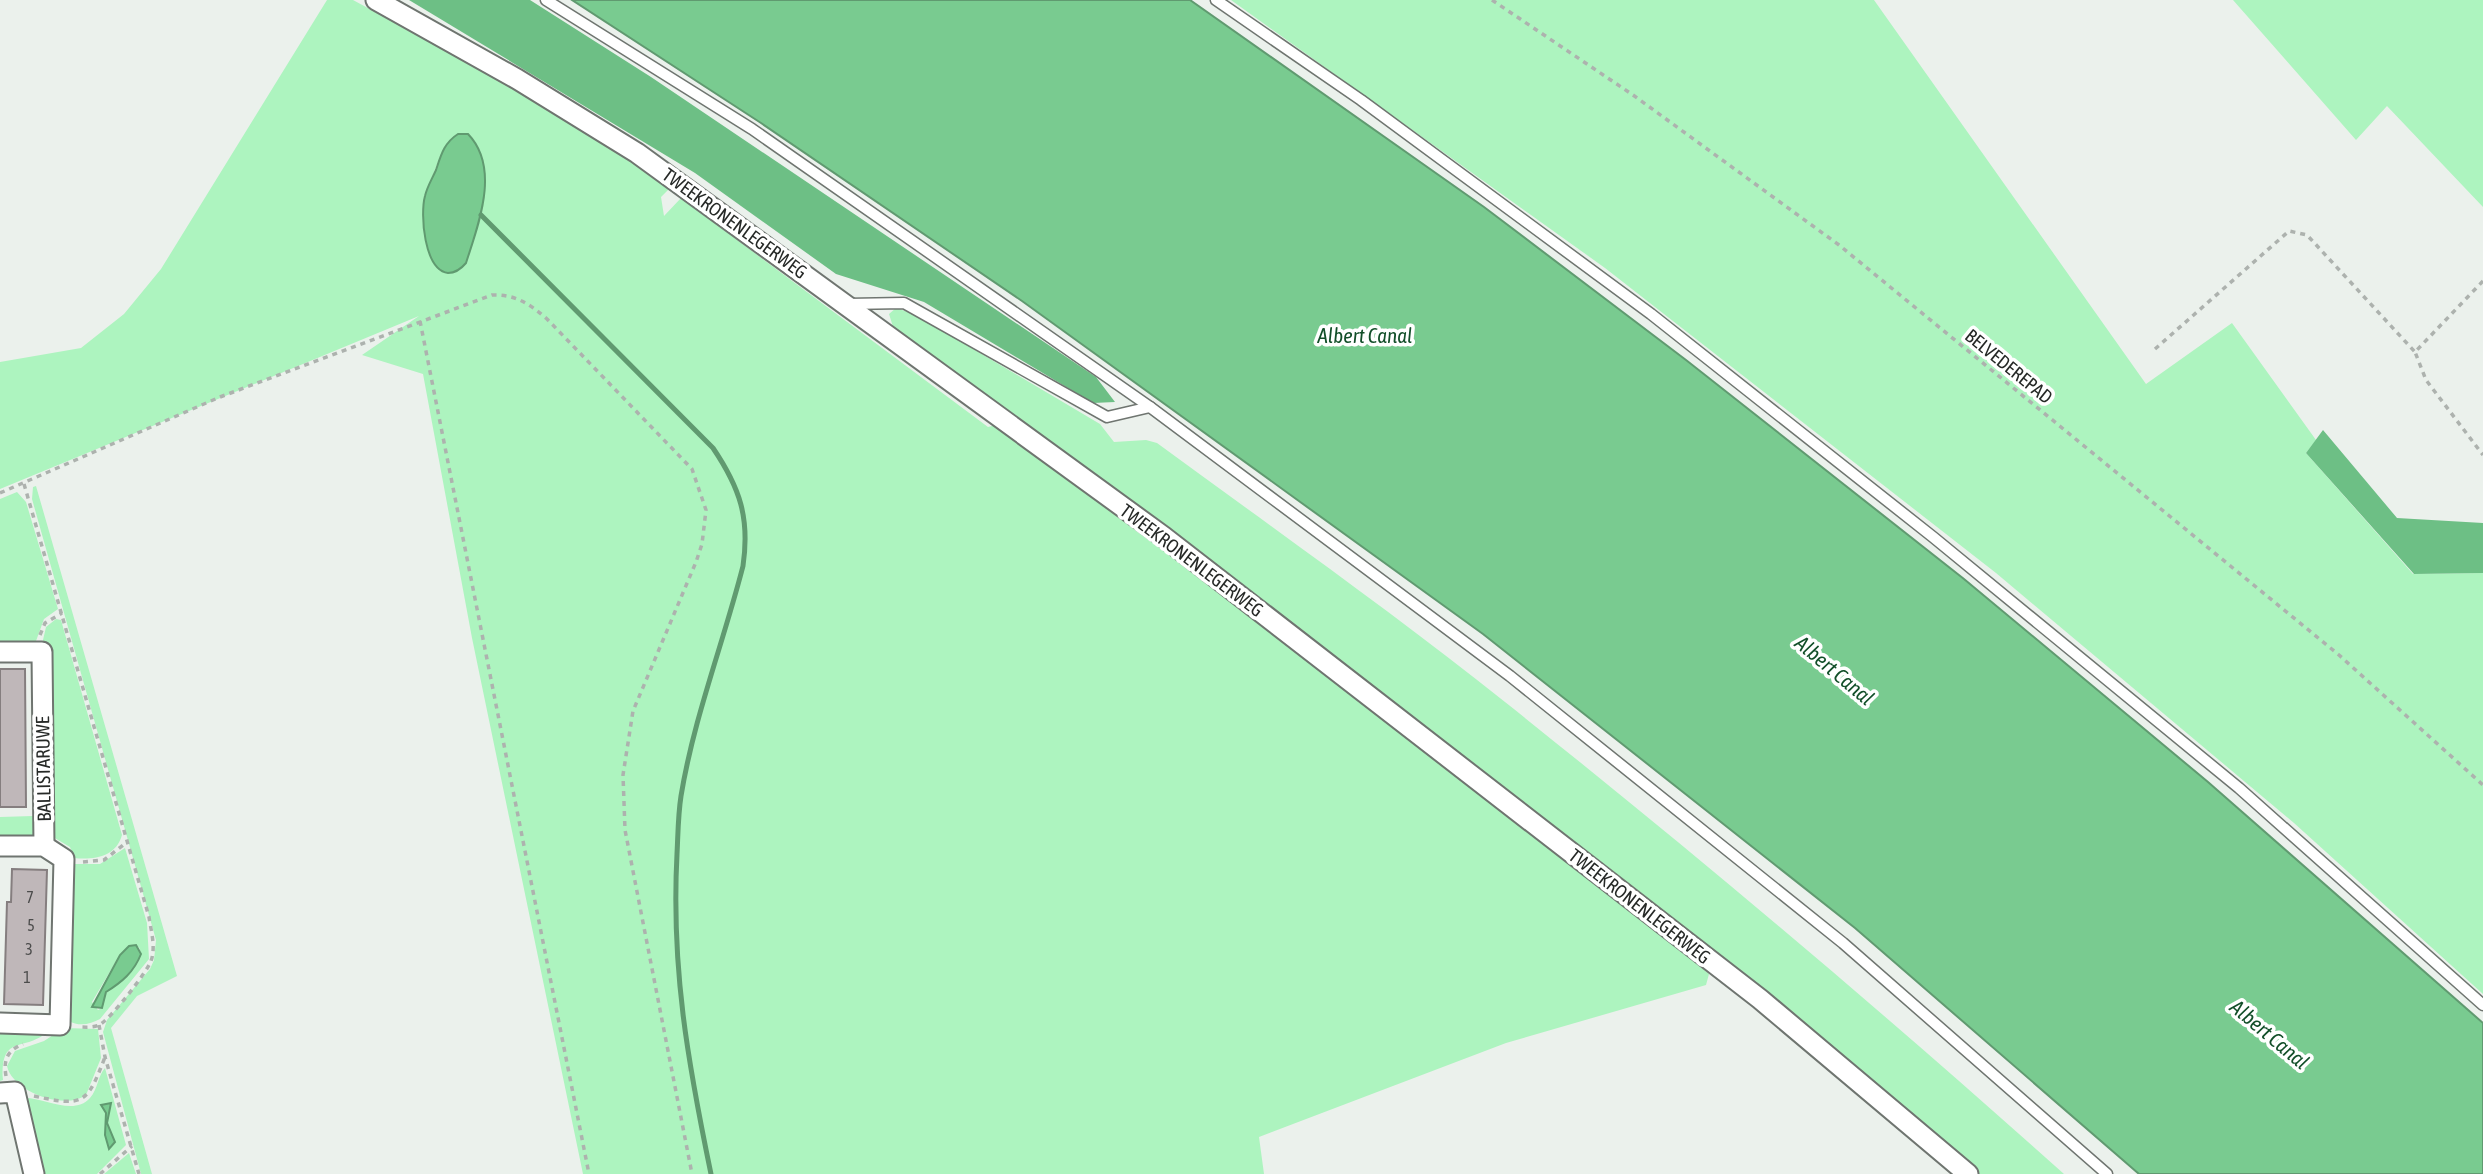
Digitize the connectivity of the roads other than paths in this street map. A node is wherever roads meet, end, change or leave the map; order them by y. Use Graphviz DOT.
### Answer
graph roads {
  1 [pos="376,0"];
  2 [pos="546,0"];
  3 [pos="1216,0"];
  4 [pos="847,304"];
  5 [pos="1150,407"];
  6 [pos="0,652"];
  7 [pos="0,846"];
  8 [pos="44,846"];
  9 [pos="2483,1005"];
  10 [pos="0,1023"];
  11 [pos="7,1093"];
  12 [pos="34,1174"];
  13 [pos="1968,1174"];
  14 [pos="2106,1174"];
  1 -- 4 [label="street, TWEEKRONENLEGERWEG"];
  2 -- 5 [label="lane"];
  3 -- 9 [label="lane"];
  4 -- 5 [label="lane"];
  4 -- 13 [label="street, TWEEKRONENLEGERWEG"];
  5 -- 14 [label="lane"];
  6 -- 8 [label="street, BALLISTARUWE"];
  7 -- 8 [label="street"];
  8 -- 10 [label="street, BALLISTARUWE"];
  11 -- 12 [label="street"];
}
